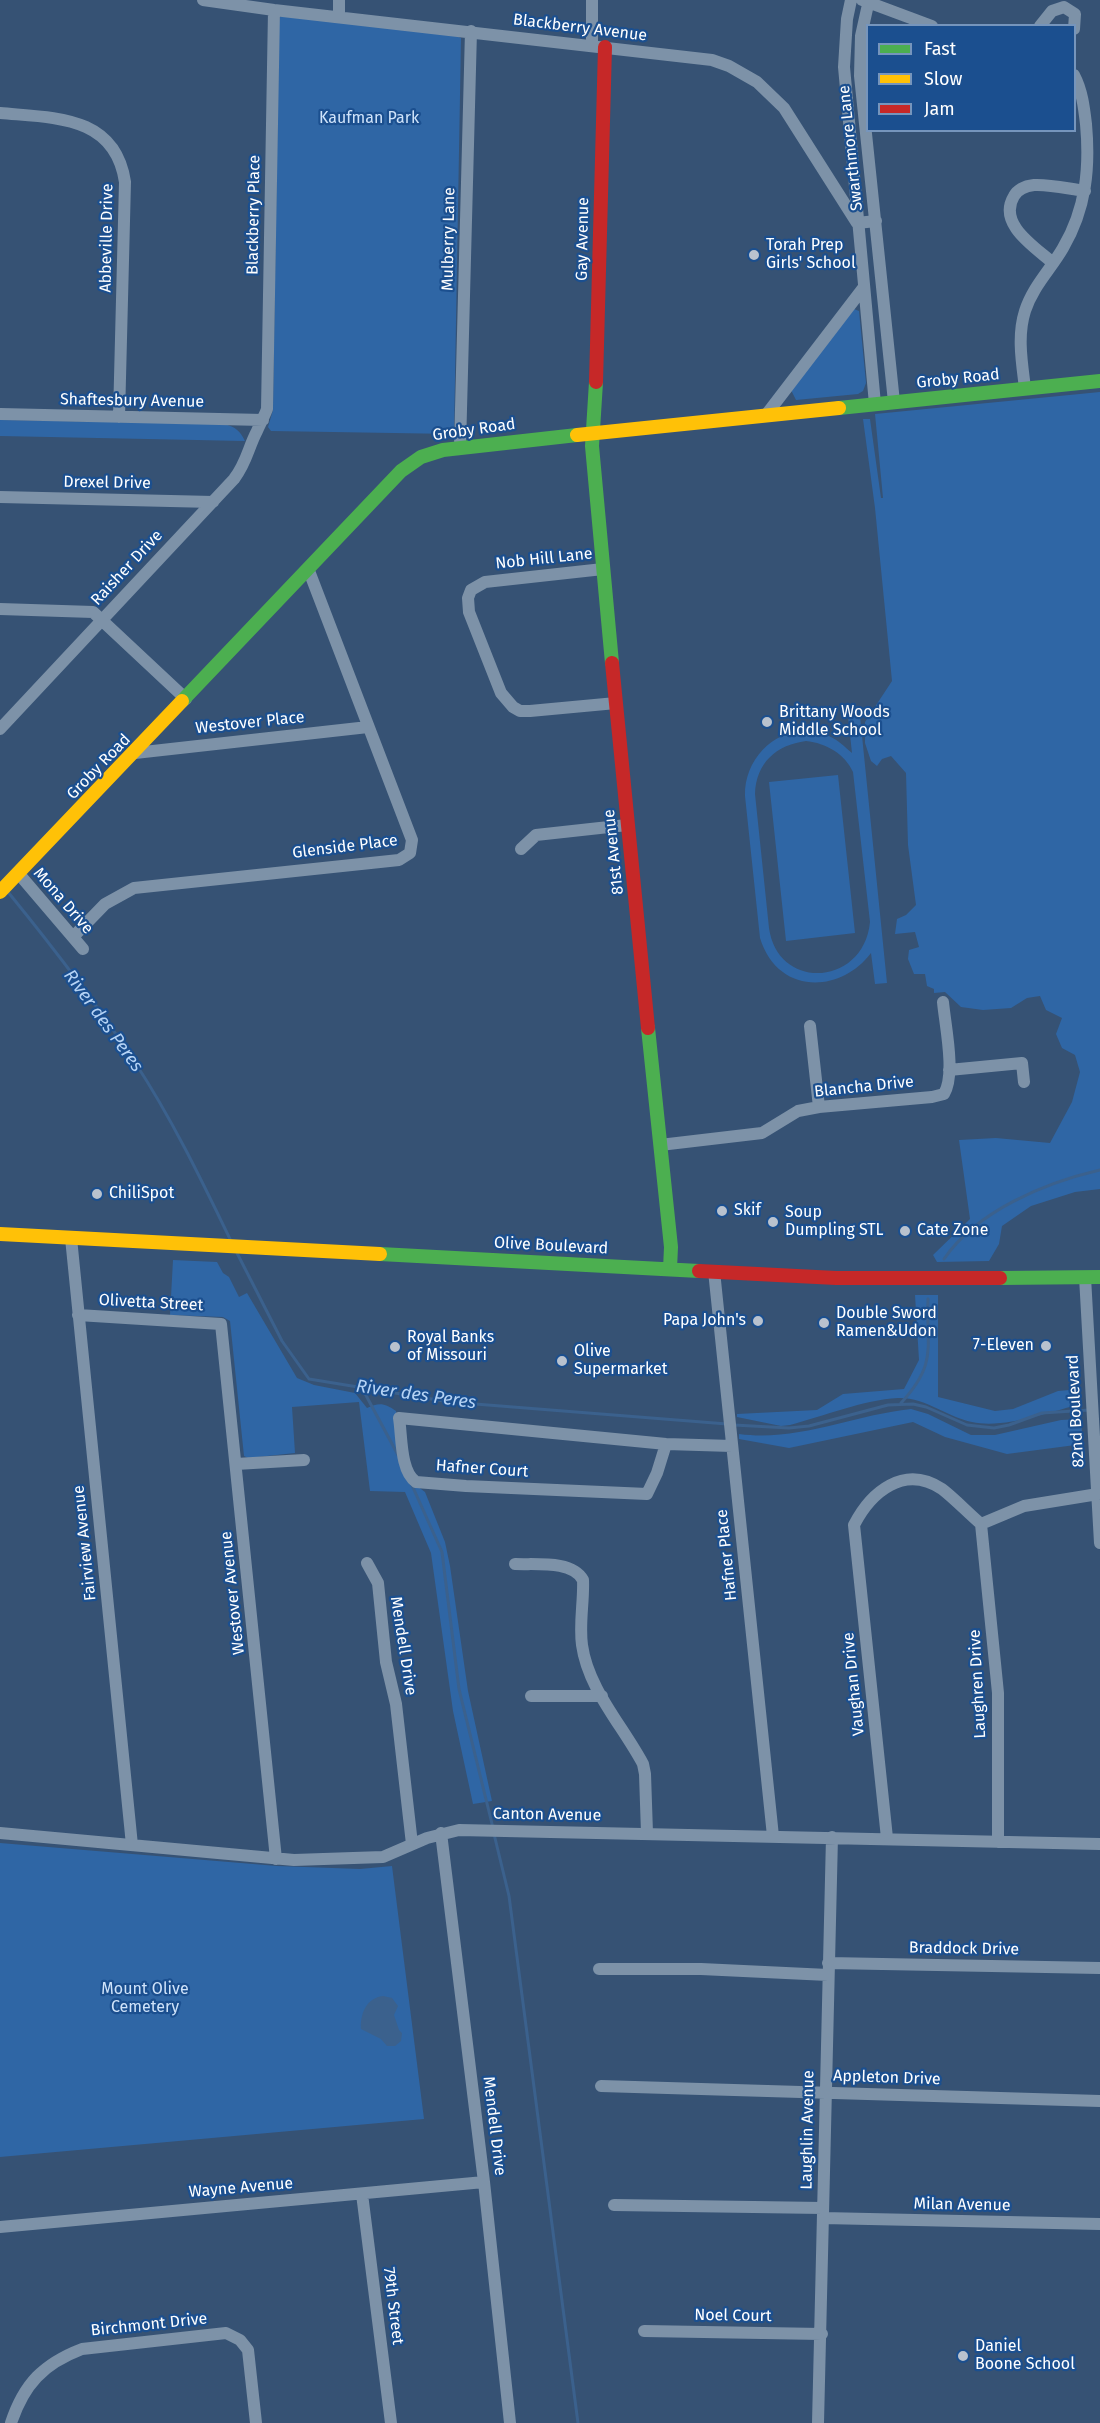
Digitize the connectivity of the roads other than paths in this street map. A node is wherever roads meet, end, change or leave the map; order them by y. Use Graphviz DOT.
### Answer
graph roads {
  1 [pos="211,0"];
  2 [pos="339,0"];
  3 [pos="592,0"];
  4 [pos="851,0"];
  5 [pos="866,1"];
  6 [pos="274,10"];
  7 [pos="339,16"];
  8 [pos="927,24"];
  9 [pos="1042,24"];
  10 [pos="1074,24"];
  11 [pos="471,31"];
  12 [pos="598,46"];
  13 [pos="1076,81"];
  14 [pos="0,112"];
  15 [pos="866,118"];
  16 [pos="867,132"];
  17 [pos="1085,191"];
  18 [pos="876,221"];
  19 [pos="857,223"];
  20 [pos="1053,263"];
  21 [pos="864,287"];
  22 [pos="1100,381"];
  23 [pos="1025,388"];
  24 [pos="894,402"];
  25 [pos="875,404"];
  26 [pos="0,414"];
  27 [pos="766,414"];
  28 [pos="119,417"];
  29 [pos="263,420"];
  30 [pos="594,432"];
  31 [pos="460,447"];
  32 [pos="0,497"];
  33 [pos="213,501"];
  34 [pos="603,569"];
  35 [pos="309,571"];
  36 [pos="0,609"];
  37 [pos="102,619"];
  38 [pos="186,699"];
  39 [pos="616,703"];
  40 [pos="368,727"];
  41 [pos="0,729"];
  42 [pos="135,753"];
  43 [pos="627,825"];
  44 [pos="521,849"];
  45 [pos="16,877"];
  46 [pos="0,892"];
  47 [pos="73,937"];
  48 [pos="83,949"];
  49 [pos="943,1002"];
  50 [pos="810,1026"];
  51 [pos="950,1070"];
  52 [pos="1024,1082"];
  53 [pos="819,1107"];
  54 [pos="660,1145"];
  55 [pos="0,1234"];
  56 [pos="71,1238"];
  57 [pos="670,1269"];
  58 [pos="714,1271"];
  59 [pos="1085,1277"];
  60 [pos="1100,1277"];
  61 [pos="78,1315"];
  62 [pos="221,1324"];
  63 [pos="732,1442"];
  64 [pos="666,1444"];
  65 [pos="304,1460"];
  66 [pos="236,1464"];
  67 [pos="1098,1494"];
  68 [pos="981,1524"];
  69 [pos="1100,1543"];
  70 [pos="367,1563"];
  71 [pos="515,1564"];
  72 [pos="531,1696"];
  73 [pos="602,1696"];
  74 [pos="0,1833"];
  75 [pos="441,1833"];
  76 [pos="647,1833"];
  77 [pos="773,1836"];
  78 [pos="832,1837"];
  79 [pos="887,1839"];
  80 [pos="998,1842"];
  81 [pos="412,1844"];
  82 [pos="1100,1844"];
  83 [pos="132,1845"];
  84 [pos="276,1859"];
  85 [pos="1100,1968"];
  86 [pos="599,1969"];
  87 [pos="828,1969"];
  88 [pos="601,2086"];
  89 [pos="826,2093"];
  90 [pos="1100,2101"];
  91 [pos="484,2182"];
  92 [pos="362,2194"];
  93 [pos="614,2205"];
  94 [pos="823,2213"];
  95 [pos="1100,2224"];
  96 [pos="0,2227"];
  97 [pos="644,2331"];
  98 [pos="822,2334"];
  99 [pos="11,2423"];
  100 [pos="256,2423"];
  101 [pos="391,2423"];
  102 [pos="510,2423"];
  103 [pos="818,2423"];
  1 -- 6 [label="street, Blackberry Avenue"];
  2 -- 7 [label="street"];
  3 -- 12 [label="street, Gay Avenue"];
  4 -- 19 [label="street, Swarthmore Lane"];
  5 -- 8 [label="street"];
  5 -- 15 [label="street, Swarthmore Lane"];
  6 -- 7 [label="street, Blackberry Avenue"];
  6 -- 29 [label="street, Blackberry Place"];
  7 -- 11 [label="street, Blackberry Avenue"];
  9 -- 10 [label="street"];
  11 -- 12 [label="street, Blackberry Avenue"];
  11 -- 31 [label="street, Mulberry Lane"];
  12 -- 19 [label="street, Blackberry Avenue"];
  12 -- 30 [label="street, Gay Avenue"];
  13 -- 17 [label="street"];
  14 -- 28 [label="street, Abbeville Drive"];
  16 -- 18 [label="street, Swarthmore Lane"];
  17 -- 20 [label="street"];
  17 -- 20 [label="street"];
  18 -- 19 [label="street"];
  18 -- 24 [label="street, Swarthmore Lane"];
  19 -- 21 [label="street, Swarthmore Lane"];
  20 -- 23 [label="street"];
  21 -- 25 [label="street, Swarthmore Lane"];
  21 -- 27 [label="street"];
  22 -- 23 [label="street, Groby Road"];
  23 -- 24 [label="street, Groby Road"];
  24 -- 25 [label="street, Groby Road"];
  25 -- 27 [label="street, Groby Road"];
  26 -- 28 [label="street, Shaftesbury Avenue"];
  27 -- 30 [label="street, Groby Road"];
  28 -- 29 [label="street, Shaftesbury Avenue"];
  29 -- 33 [label="street, Raisher Drive"];
  30 -- 31 [label="street, Groby Road"];
  30 -- 34 [label="street, 81st Avenue"];
  31 -- 35 [label="street, Groby Road"];
  32 -- 33 [label="street, Drexel Drive"];
  33 -- 37 [label="street, Raisher Drive"];
  34 -- 39 [label="street, 81st Avenue"];
  34 -- 39 [label="street, Nob Hill Lane"];
  35 -- 38 [label="street, Groby Road"];
  35 -- 40 [label="street, Glenside Place"];
  36 -- 37 [label="street"];
  37 -- 38 [label="street"];
  37 -- 41 [label="street, Raisher Drive"];
  38 -- 42 [label="street, Groby Road"];
  39 -- 43 [label="street, 81st Avenue"];
  40 -- 42 [label="street, Westover Place"];
  40 -- 47 [label="street, Glenside Place"];
  42 -- 45 [label="street, Groby Road"];
  43 -- 44 [label="street"];
  43 -- 54 [label="street, 81st Avenue"];
  45 -- 46 [label="street, Groby Road"];
  45 -- 47 [label="street, Mona Drive"];
  47 -- 48 [label="street, Mona Drive"];
  49 -- 51 [label="street"];
  50 -- 53 [label="street"];
  51 -- 52 [label="street"];
  51 -- 53 [label="street, Blancha Drive"];
  53 -- 54 [label="street, Blancha Drive"];
  54 -- 57 [label="street, 81st Avenue"];
  55 -- 56 [label="street, Olive Boulevard"];
  56 -- 57 [label="street, Olive Boulevard"];
  56 -- 61 [label="street, Fairview Avenue"];
  57 -- 58 [label="street, Olive Boulevard"];
  58 -- 59 [label="street, Olive Boulevard"];
  58 -- 63 [label="street, Hafner Place"];
  59 -- 60 [label="street, Olive Boulevard"];
  59 -- 67 [label="street, 82nd Boulevard"];
  61 -- 62 [label="street, Olivetta Street"];
  61 -- 83 [label="street, Fairview Avenue"];
  62 -- 66 [label="street, Westover Avenue"];
  63 -- 64 [label="street, Hafner Court"];
  63 -- 77 [label="street, Hafner Place"];
  64 -- 64 [label="street, Hafner Court"];
  65 -- 66 [label="street"];
  66 -- 84 [label="street, Westover Avenue"];
  67 -- 68 [label="street"];
  67 -- 69 [label="street, 82nd Boulevard"];
  68 -- 79 [label="street, Vaughan Drive"];
  68 -- 80 [label="street, Laughren Drive"];
  70 -- 81 [label="street, Mendell Drive"];
  71 -- 73 [label="street"];
  72 -- 73 [label="street"];
  73 -- 76 [label="street"];
  74 -- 83 [label="street, Canton Avenue"];
  75 -- 76 [label="street, Canton Avenue"];
  75 -- 81 [label="street, Canton Avenue"];
  75 -- 91 [label="street, Mendell Drive"];
  76 -- 77 [label="street, Canton Avenue"];
  77 -- 78 [label="street, Canton Avenue"];
  78 -- 79 [label="street, Canton Avenue"];
  78 -- 87 [label="street, Laughlin Avenue"];
  79 -- 80 [label="street, Canton Avenue"];
  80 -- 82 [label="street, Canton Avenue"];
  81 -- 84 [label="street, Canton Avenue"];
  83 -- 84 [label="street, Canton Avenue"];
  85 -- 87 [label="street, Braddock Drive"];
  86 -- 87 [label="street, Braddock Drive"];
  87 -- 89 [label="street, Laughlin Avenue"];
  88 -- 89 [label="street, Appleton Drive"];
  89 -- 90 [label="street, Appleton Drive"];
  89 -- 94 [label="street, Laughlin Avenue"];
  91 -- 92 [label="street, Wayne Avenue"];
  91 -- 102 [label="street, Mendell Drive"];
  92 -- 96 [label="street, Wayne Avenue"];
  92 -- 101 [label="street, 79th Street"];
  93 -- 94 [label="street, Milan Avenue"];
  94 -- 95 [label="street, Milan Avenue"];
  94 -- 98 [label="street, Laughlin Avenue"];
  97 -- 98 [label="street, Noel Court"];
  98 -- 103 [label="street, Laughlin Avenue"];
  99 -- 100 [label="street, Birchmont Drive"];
}
